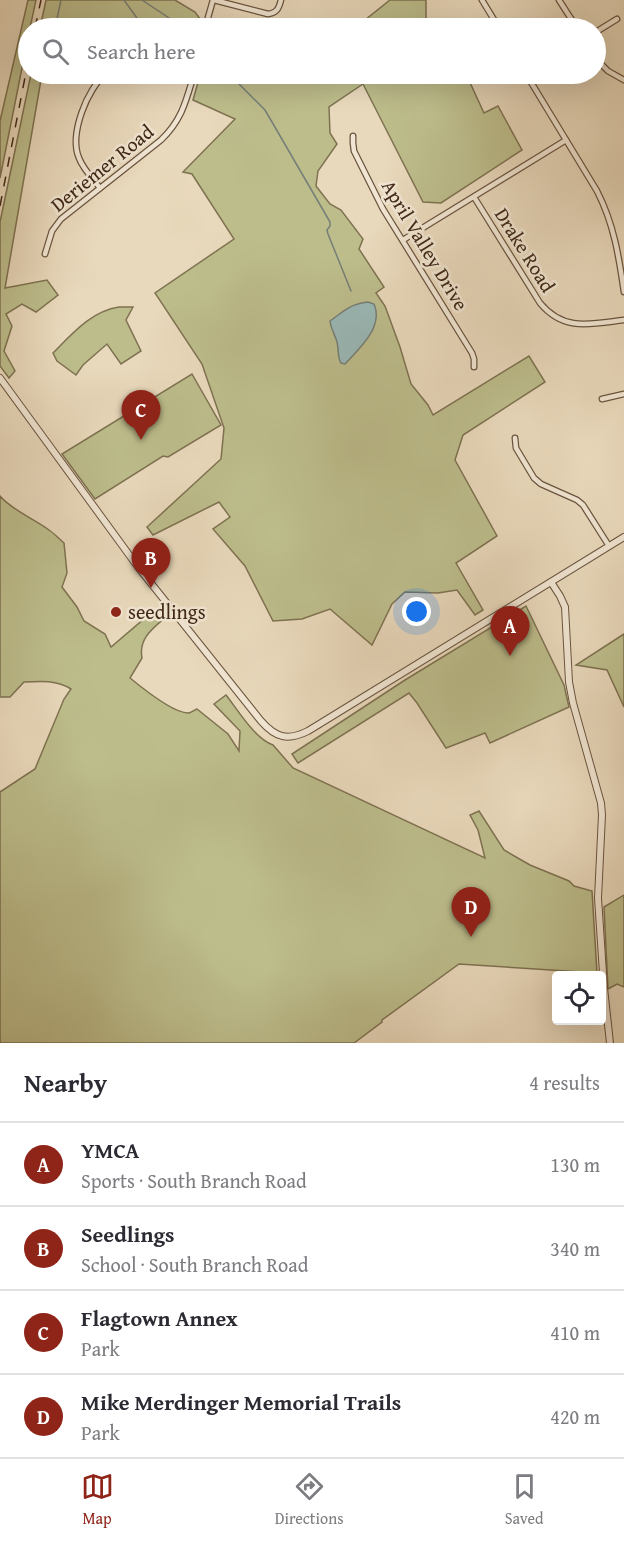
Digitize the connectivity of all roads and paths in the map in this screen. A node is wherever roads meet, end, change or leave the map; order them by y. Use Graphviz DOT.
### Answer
graph roads {
  1 [pos="213,0"];
  2 [pos="281,0"];
  3 [pos="482,0"];
  4 [pos="559,0"];
  5 [pos="208,18"];
  6 [pos="493,18"];
  7 [pos="571,18"];
  8 [pos="617,19"];
  9 [pos="606,26"];
  10 [pos="606,69"];
  11 [pos="624,80"];
  12 [pos="95,84"];
  13 [pos="190,84"];
  14 [pos="532,84"];
  15 [pos="353,136"];
  16 [pos="566,140"];
  17 [pos="100,188"];
  18 [pos="474,196"];
  19 [pos="403,240"];
  20 [pos="623,241"];
  21 [pos="616,242"];
  22 [pos="45,254"];
  23 [pos="624,292"];
  24 [pos="624,320"];
  25 [pos="474,368"];
  26 [pos="0,378"];
  27 [pos="624,394"];
  28 [pos="602,399"];
  29 [pos="514,438"];
  30 [pos="624,537"];
  31 [pos="609,546"];
  32 [pos="551,582"];
  33 [pos="610,1043"];
  1 -- 2 [label="street"];
  1 -- 5 [label="street"];
  3 -- 6 [label="street"];
  4 -- 7 [label="street"];
  8 -- 9 [label="street"];
  10 -- 11 [label="street"];
  12 -- 17 [label="street"];
  13 -- 17 [label="street, Deriemer Road"];
  14 -- 16 [label="street"];
  15 -- 19 [label="street, April Valley Drive"];
  16 -- 18 [label="street"];
  16 -- 21 [label="street"];
  17 -- 22 [label="street, Deriemer Road"];
  18 -- 19 [label="street"];
  18 -- 24 [label="street, Drake Road"];
  19 -- 25 [label="street, April Valley Drive"];
  20 -- 21 [label="street"];
  21 -- 23 [label="street"];
  26 -- 32 [label="street"];
  27 -- 28 [label="street"];
  29 -- 31 [label="street"];
  30 -- 31 [label="street"];
  31 -- 32 [label="street"];
  32 -- 33 [label="street"];
}
